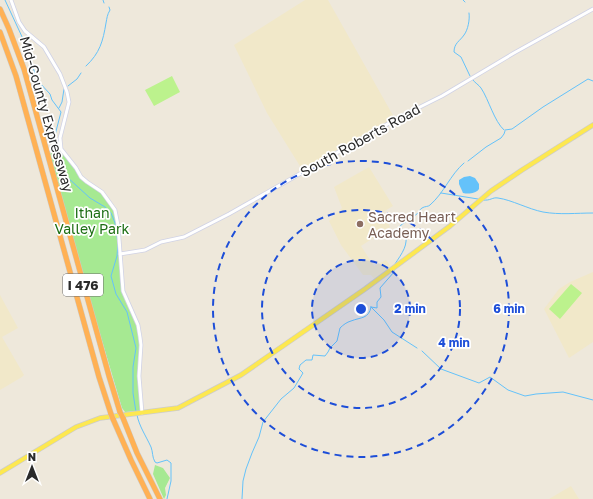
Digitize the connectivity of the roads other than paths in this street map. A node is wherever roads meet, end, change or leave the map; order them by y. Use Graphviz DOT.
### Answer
graph roads {
  1 [pos="11,0"];
  2 [pos="0,9"];
  3 [pos="593,9"];
  4 [pos="0,32"];
  5 [pos="593,125"];
  6 [pos="120,254"];
  7 [pos="138,413"];
  8 [pos="0,474"];
  9 [pos="150,499"];
  10 [pos="160,499"];
  1 -- 6 [label="street"];
  2 -- 10 [label="highway, Mid-County Expressway / I 476, bridge"];
  3 -- 6 [label="street, South Roberts Road"];
  4 -- 9 [label="highway, Mid-County Expressway / I 476, bridge"];
  5 -- 7 [label="main road"];
  6 -- 7 [label="street"];
  7 -- 8 [label="main road"];
}
